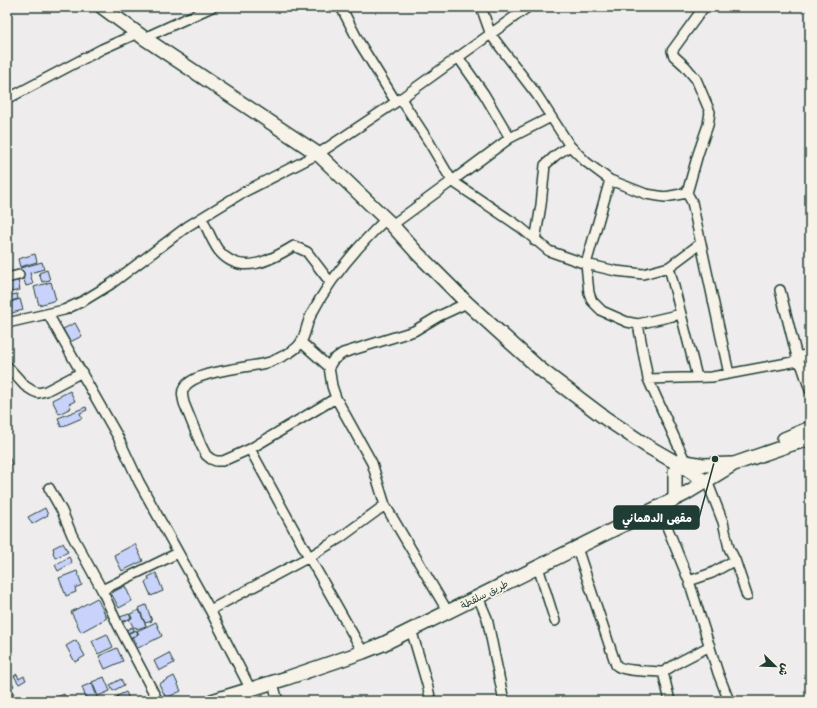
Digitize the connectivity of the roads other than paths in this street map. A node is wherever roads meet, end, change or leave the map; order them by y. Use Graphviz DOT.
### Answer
graph roads {
  1 [pos="102,7"];
  2 [pos="212,7"];
  3 [pos="341,7"];
  4 [pos="481,7"];
  5 [pos="528,7"];
  6 [pos="704,7"];
  7 [pos="491,34"];
  8 [pos="141,35"];
  9 [pos="458,57"];
  10 [pos="7,99"];
  11 [pos="398,100"];
  12 [pos="552,117"];
  13 [pos="510,138"];
  14 [pos="570,146"];
  15 [pos="318,154"];
  16 [pos="610,180"];
  17 [pos="452,181"];
  18 [pos="687,193"];
  19 [pos="202,218"];
  20 [pos="389,222"];
  21 [pos="535,241"];
  22 [pos="701,243"];
  23 [pos="586,264"];
  24 [pos="669,266"];
  25 [pos="19,275"];
  26 [pos="7,278"];
  27 [pos="330,282"];
  28 [pos="780,290"];
  29 [pos="468,303"];
  30 [pos="48,314"];
  31 [pos="680,314"];
  32 [pos="7,323"];
  33 [pos="638,324"];
  34 [pos="302,343"];
  35 [pos="810,354"];
  36 [pos="798,359"];
  37 [pos="7,366"];
  38 [pos="329,367"];
  39 [pos="82,372"];
  40 [pos="729,374"];
  41 [pos="697,377"];
  42 [pos="648,379"];
  43 [pos="810,390"];
  44 [pos="336,398"];
  45 [pos="810,428"];
  46 [pos="810,439"];
  47 [pos="647,446"];
  48 [pos="250,449"];
  49 [pos="668,458"];
  50 [pos="739,462"];
  51 [pos="681,467"];
  52 [pos="703,484"];
  53 [pos="50,488"];
  54 [pos="675,500"];
  55 [pos="384,504"];
  56 [pos="659,507"];
  57 [pos="577,548"];
  58 [pos="178,553"];
  59 [pos="309,557"];
  60 [pos="735,560"];
  61 [pos="538,567"];
  62 [pos="689,580"];
  63 [pos="102,590"];
  64 [pos="478,596"];
  65 [pos="747,596"];
  66 [pos="210,610"];
  67 [pos="448,612"];
  68 [pos="555,621"];
  69 [pos="411,630"];
  70 [pos="710,646"];
  71 [pos="363,652"];
  72 [pos="663,672"];
  73 [pos="273,683"];
  74 [pos="251,690"];
  75 [pos="158,701"];
  76 [pos="212,701"];
  77 [pos="278,701"];
  78 [pos="431,701"];
  79 [pos="504,701"];
  80 [pos="670,701"];
  81 [pos="729,701"];
  1 -- 8 [label="street"];
  2 -- 8 [label="street"];
  3 -- 11 [label="street"];
  4 -- 7 [label="street"];
  5 -- 7 [label="street"];
  6 -- 18 [label="street"];
  7 -- 9 [label="street"];
  7 -- 12 [label="street"];
  8 -- 10 [label="street"];
  8 -- 15 [label="street"];
  9 -- 11 [label="street"];
  9 -- 13 [label="street"];
  11 -- 15 [label="street"];
  11 -- 17 [label="street"];
  12 -- 13 [label="street"];
  12 -- 14 [label="street"];
  13 -- 17 [label="street"];
  14 -- 16 [label="street"];
  14 -- 21 [label="street"];
  15 -- 19 [label="street"];
  15 -- 20 [label="street"];
  16 -- 18 [label="street"];
  16 -- 23 [label="street"];
  17 -- 20 [label="street"];
  17 -- 21 [label="street"];
  18 -- 22 [label="street"];
  19 -- 27 [label="street"];
  19 -- 30 [label="street"];
  20 -- 27 [label="street"];
  20 -- 29 [label="street"];
  21 -- 23 [label="street"];
  22 -- 24 [label="street"];
  22 -- 40 [label="street"];
  23 -- 24 [label="street"];
  23 -- 33 [label="street"];
  24 -- 31 [label="street"];
  25 -- 26 [label="street"];
  27 -- 34 [label="street"];
  28 -- 36 [label="street"];
  29 -- 38 [label="street"];
  29 -- 47 [label="street"];
  30 -- 32 [label="street"];
  30 -- 39 [label="street"];
  31 -- 33 [label="street"];
  31 -- 41 [label="street"];
  33 -- 42 [label="street"];
  34 -- 38 [label="street"];
  34 -- 48 [label="street"];
  35 -- 36 [label="street"];
  36 -- 40 [label="street"];
  36 -- 43 [label="street"];
  37 -- 39 [label="street"];
  38 -- 44 [label="street"];
  39 -- 58 [label="street"];
  40 -- 41 [label="street"];
  41 -- 42 [label="street"];
  42 -- 51 [label="street"];
  44 -- 48 [label="street"];
  44 -- 55 [label="street"];
  45 -- 50 [label="street, طريق سلقطة"];
  46 -- 50 [label="street, طريق سلقطة"];
  47 -- 49 [label="street"];
  47 -- 51 [label="street"];
  48 -- 59 [label="street"];
  49 -- 51 [label="street"];
  49 -- 52 [label="street"];
  50 -- 51 [label="street"];
  50 -- 52 [label="street, طريق سلقطة"];
  51 -- 52 [label="street"];
  51 -- 54 [label="street"];
  52 -- 54 [label="street, طريق سلقطة"];
  52 -- 60 [label="street"];
  53 -- 63 [label="street"];
  54 -- 56 [label="street, طريق سلقطة"];
  55 -- 59 [label="street"];
  55 -- 67 [label="street"];
  56 -- 57 [label="street, طريق سلقطة"];
  56 -- 62 [label="street"];
  57 -- 61 [label="street, طريق سلقطة"];
  57 -- 72 [label="street"];
  58 -- 63 [label="street"];
  58 -- 66 [label="street"];
  59 -- 66 [label="street"];
  59 -- 71 [label="street"];
  60 -- 62 [label="street"];
  60 -- 65 [label="street"];
  61 -- 64 [label="street, طريق سلقطة"];
  61 -- 68 [label="street"];
  62 -- 70 [label="street"];
  63 -- 75 [label="street"];
  64 -- 67 [label="street, طريق سلقطة"];
  64 -- 79 [label="street"];
  66 -- 74 [label="street"];
  67 -- 69 [label="street, طريق سلقطة"];
  69 -- 71 [label="street, طريق سلقطة"];
  69 -- 78 [label="street"];
  70 -- 72 [label="street"];
  70 -- 81 [label="street"];
  71 -- 73 [label="street, طريق سلقطة"];
  72 -- 80 [label="street"];
  73 -- 74 [label="street, طريق سلقطة"];
  73 -- 77 [label="street"];
  74 -- 76 [label="street, طريق سلقطة"];
}
